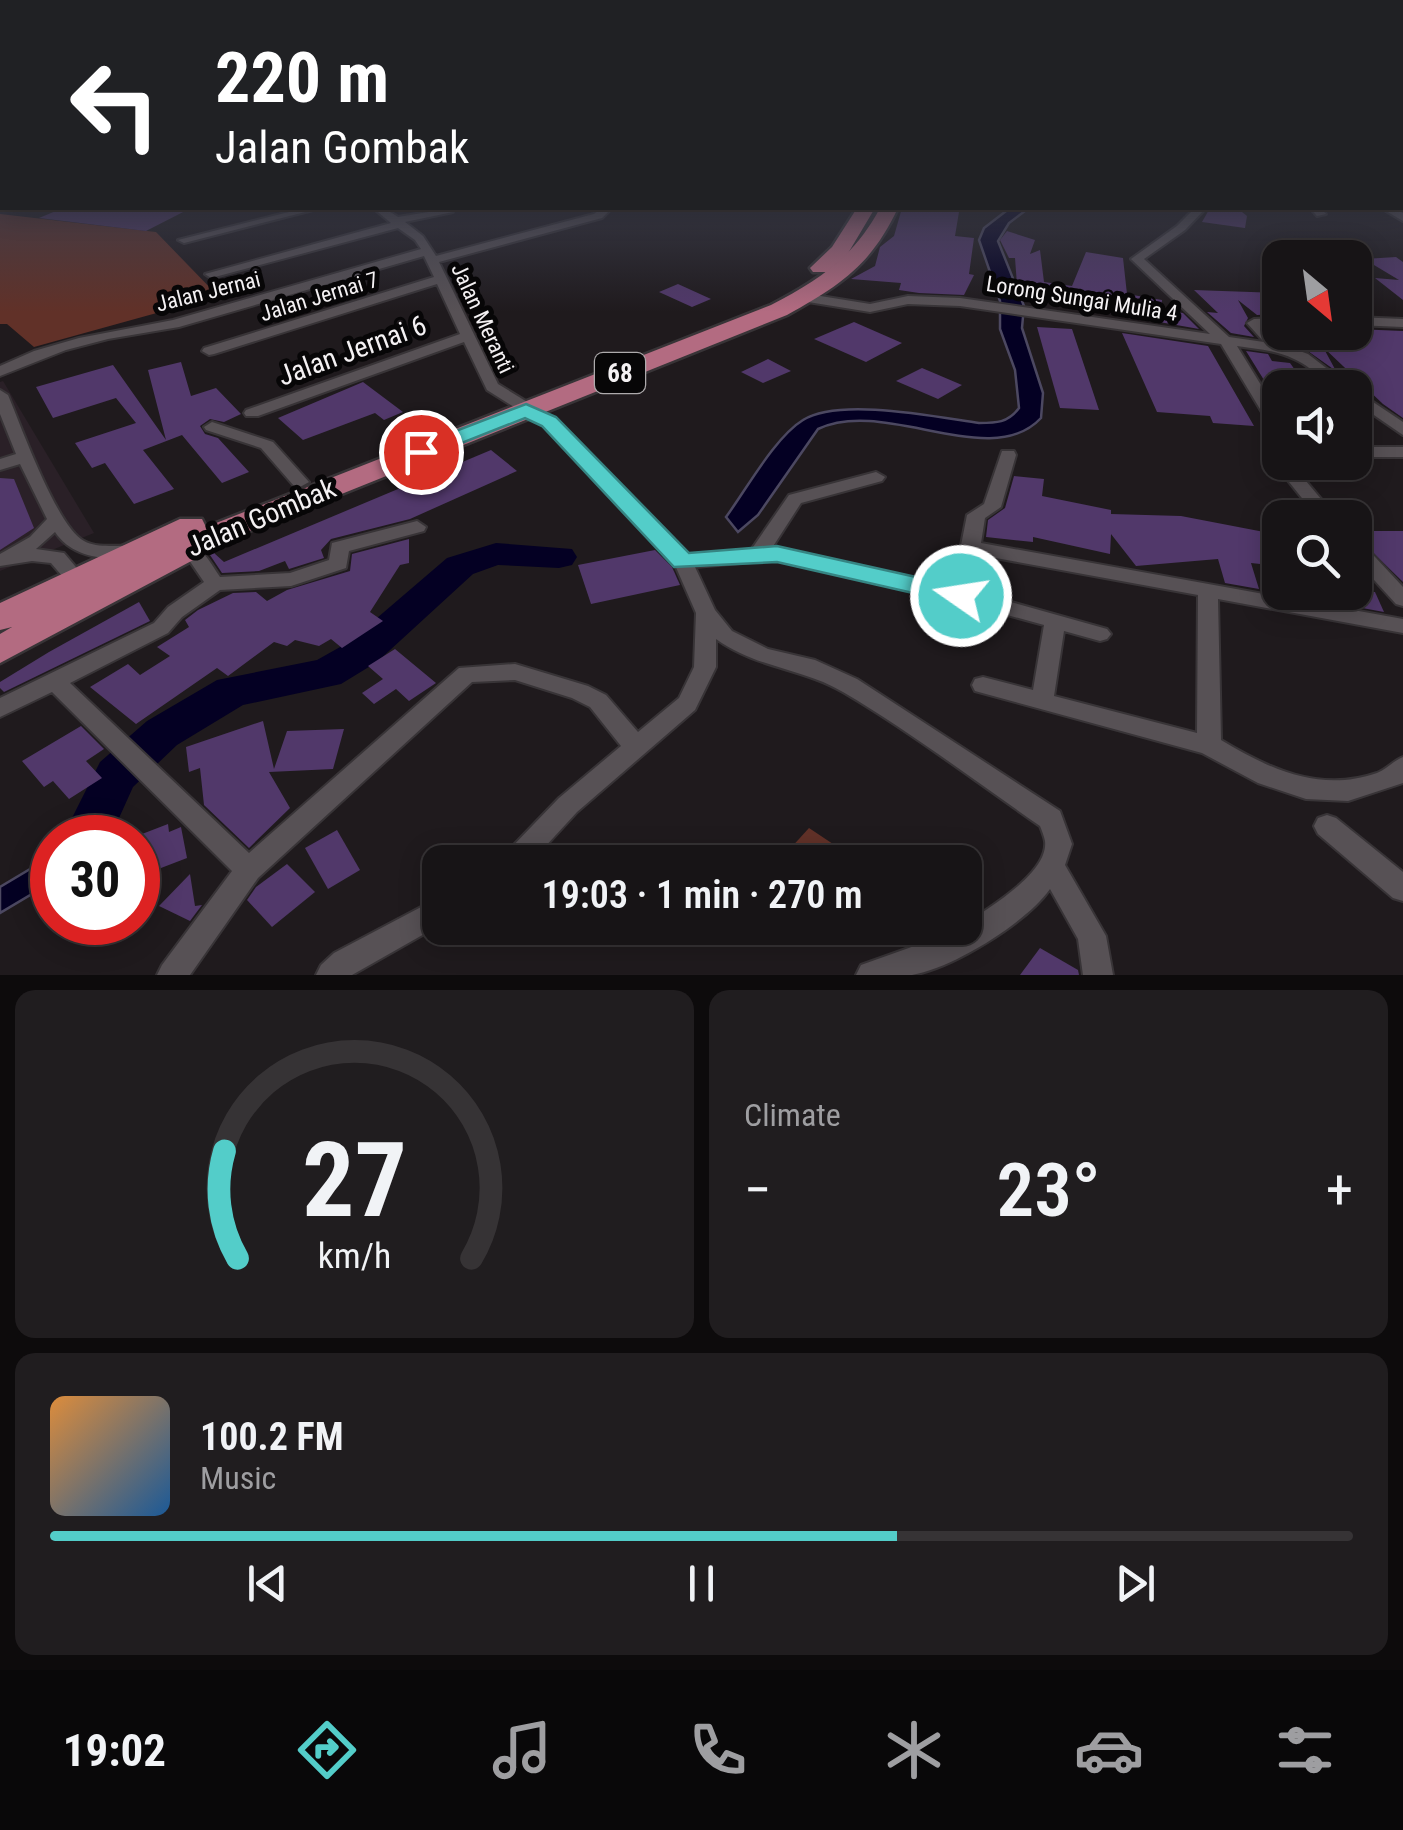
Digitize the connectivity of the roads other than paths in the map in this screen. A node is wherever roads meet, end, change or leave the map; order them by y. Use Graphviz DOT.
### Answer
graph roads {
  1 [pos="260,222"];
  2 [pos="398,222"];
  3 [pos="575,222"];
  4 [pos="858,222"];
  5 [pos="883,222"];
  6 [pos="1187,222"];
  7 [pos="184,240"];
  8 [pos="431,256"];
  9 [pos="211,274"];
  10 [pos="441,279"];
  11 [pos="802,297"];
  12 [pos="1372,322"];
  13 [pos="1403,324"];
  14 [pos="470,335"];
  15 [pos="1227,342"];
  16 [pos="1262,346"];
  17 [pos="1284,350"];
  18 [pos="208,351"];
  19 [pos="1321,370"];
  20 [pos="0,372"];
  21 [pos="0,395"];
  22 [pos="1262,399"];
  23 [pos="519,406"];
  24 [pos="1372,408"];
  25 [pos="252,413"];
  26 [pos="212,427"];
  27 [pos="1403,430"];
  28 [pos="1372,452"];
  29 [pos="1403,452"];
  30 [pos="1008,454"];
  31 [pos="27,456"];
  32 [pos="0,465"];
  33 [pos="876,477"];
  34 [pos="1296,480"];
  35 [pos="300,482"];
  36 [pos="1313,500"];
  37 [pos="55,520"];
  38 [pos="230,527"];
  39 [pos="417,528"];
  40 [pos="971,547"];
  41 [pos="186,549"];
  42 [pos="133,551"];
  43 [pos="757,556"];
  44 [pos="0,559"];
  45 [pos="683,562"];
  46 [pos="1372,565"];
  47 [pos="76,578"];
  48 [pos="214,584"];
  49 [pos="1208,590"];
  50 [pos="961,596"];
  51 [pos="1403,599"];
  52 [pos="706,614"];
  53 [pos="0,618"];
  54 [pos="1055,622"];
  55 [pos="1403,626"];
  56 [pos="1100,634"];
  57 [pos="0,650"];
  58 [pos="53,680"];
  59 [pos="983,685"];
  60 [pos="1042,701"];
  61 [pos="0,708"];
  62 [pos="1209,745"];
  63 [pos="635,746"];
  64 [pos="1403,767"];
  65 [pos="1327,826"];
  66 [pos="530,845"];
  67 [pos="1051,866"];
  68 [pos="249,870"];
  69 [pos="1403,889"];
  70 [pos="422,922"];
  71 [pos="345,971"];
  72 [pos="172,975"];
  73 [pos="872,975"];
  74 [pos="1098,975"];
  1 -- 7 [label="street"];
  2 -- 8 [label="street, Jalan Meranti"];
  2 -- 9 [label="street"];
  3 -- 8 [label="street, Jalan Jernai"];
  4 -- 23 [label="main road, Jalan Gombak / 68"];
  5 -- 11 [label="main road, Jalan Gombak / 68"];
  6 -- 15 [label="street"];
  8 -- 10 [label="street, Jalan Meranti"];
  8 -- 20 [label="street, Jalan Jernai"];
  10 -- 14 [label="street, Jalan Meranti"];
  10 -- 18 [label="street, Jalan Jernai 7"];
  11 -- 15 [label="street, Lorong Sungai Mulia 4"];
  11 -- 23 [label="main road, Jalan Gombak / 68"];
  12 -- 13 [label="street"];
  14 -- 23 [label="street, Jalan Meranti"];
  14 -- 25 [label="street, Jalan Jernai 6"];
  15 -- 16 [label="street, Lorong Sungai Mulia 4"];
  15 -- 22 [label="street"];
  17 -- 19 [label="street, Lorong Sungai Mulia 4"];
  21 -- 31 [label="street"];
  23 -- 35 [label="main road, Jalan Gombak / 68"];
  23 -- 38 [label="main road, Jalan Gombak / 68"];
  23 -- 45 [label="street, Jalan Meranti"];
  24 -- 27 [label="street"];
  26 -- 35 [label="street"];
  28 -- 29 [label="street"];
  30 -- 40 [label="street"];
  31 -- 32 [label="street"];
  31 -- 37 [label="street"];
  33 -- 43 [label="street"];
  34 -- 36 [label="street"];
  35 -- 42 [label="main road, Jalan Gombak / 68"];
  37 -- 42 [label="street"];
  37 -- 44 [label="street"];
  38 -- 41 [label="main road, Jalan Gombak / 68"];
  38 -- 47 [label="main road"];
  39 -- 48 [label="street"];
  40 -- 49 [label="street"];
  40 -- 50 [label="street"];
  41 -- 48 [label="street"];
  41 -- 57 [label="main road, Jalan Gombak / 68"];
  42 -- 47 [label="main road, Jalan Gombak / 68"];
  43 -- 45 [label="street"];
  43 -- 50 [label="street"];
  44 -- 47 [label="street"];
  45 -- 52 [label="street, Jalan Meranti"];
  46 -- 51 [label="street"];
  47 -- 53 [label="main road, Jalan Gombak / 68"];
  48 -- 58 [label="street"];
  49 -- 55 [label="street"];
  49 -- 62 [label="street"];
  50 -- 54 [label="street"];
  52 -- 63 [label="street"];
  52 -- 67 [label="street"];
  54 -- 56 [label="street"];
  54 -- 60 [label="street"];
  58 -- 61 [label="street"];
  58 -- 68 [label="street"];
  59 -- 60 [label="street"];
  60 -- 62 [label="street"];
  62 -- 64 [label="street"];
  63 -- 66 [label="street"];
  63 -- 68 [label="street"];
  65 -- 69 [label="street"];
  67 -- 73 [label="street"];
  67 -- 74 [label="street"];
  68 -- 72 [label="street"];
  70 -- 71 [label="street"];
}
